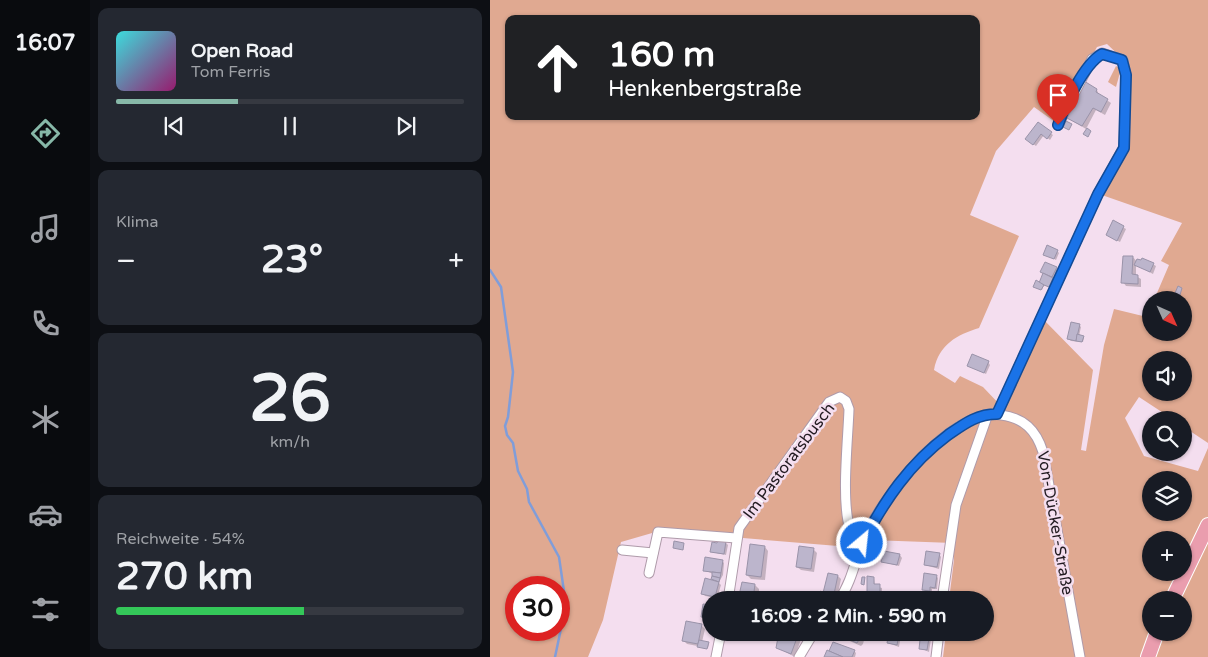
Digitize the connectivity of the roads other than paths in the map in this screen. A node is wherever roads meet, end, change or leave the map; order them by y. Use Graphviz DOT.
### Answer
graph roads {
  1 [pos="1058,125"];
  2 [pos="992,414"];
  3 [pos="1208,525"];
  4 [pos="736,538"];
  5 [pos="862,543"];
  6 [pos="622,550"];
  7 [pos="653,553"];
  8 [pos="649,573"];
  9 [pos="729,591"];
  10 [pos="844,591"];
  11 [pos="943,591"];
  12 [pos="1176,591"];
  13 [pos="719,641"];
  14 [pos="809,641"];
  15 [pos="938,641"];
  16 [pos="1154,641"];
  17 [pos="716,657"];
  18 [pos="799,657"];
  19 [pos="936,657"];
  20 [pos="1080,657"];
  21 [pos="1148,657"];
  1 -- 2 [label="street"];
  2 -- 5 [label="street"];
  2 -- 11 [label="street"];
  2 -- 20 [label="street, Von-Dücker-Straße"];
  3 -- 12 [label="main road"];
  4 -- 5 [label="street, Im Pastoratsbusch"];
  4 -- 7 [label="street, Im Pastoratsbusch"];
  4 -- 9 [label="street, Im Pastoratsbusch"];
  5 -- 10 [label="street"];
  6 -- 7 [label="street"];
  7 -- 8 [label="street, Im Pastoratsbusch"];
  13 -- 17 [label="street"];
  14 -- 18 [label="street"];
  15 -- 19 [label="street"];
  16 -- 21 [label="main road"];
}
